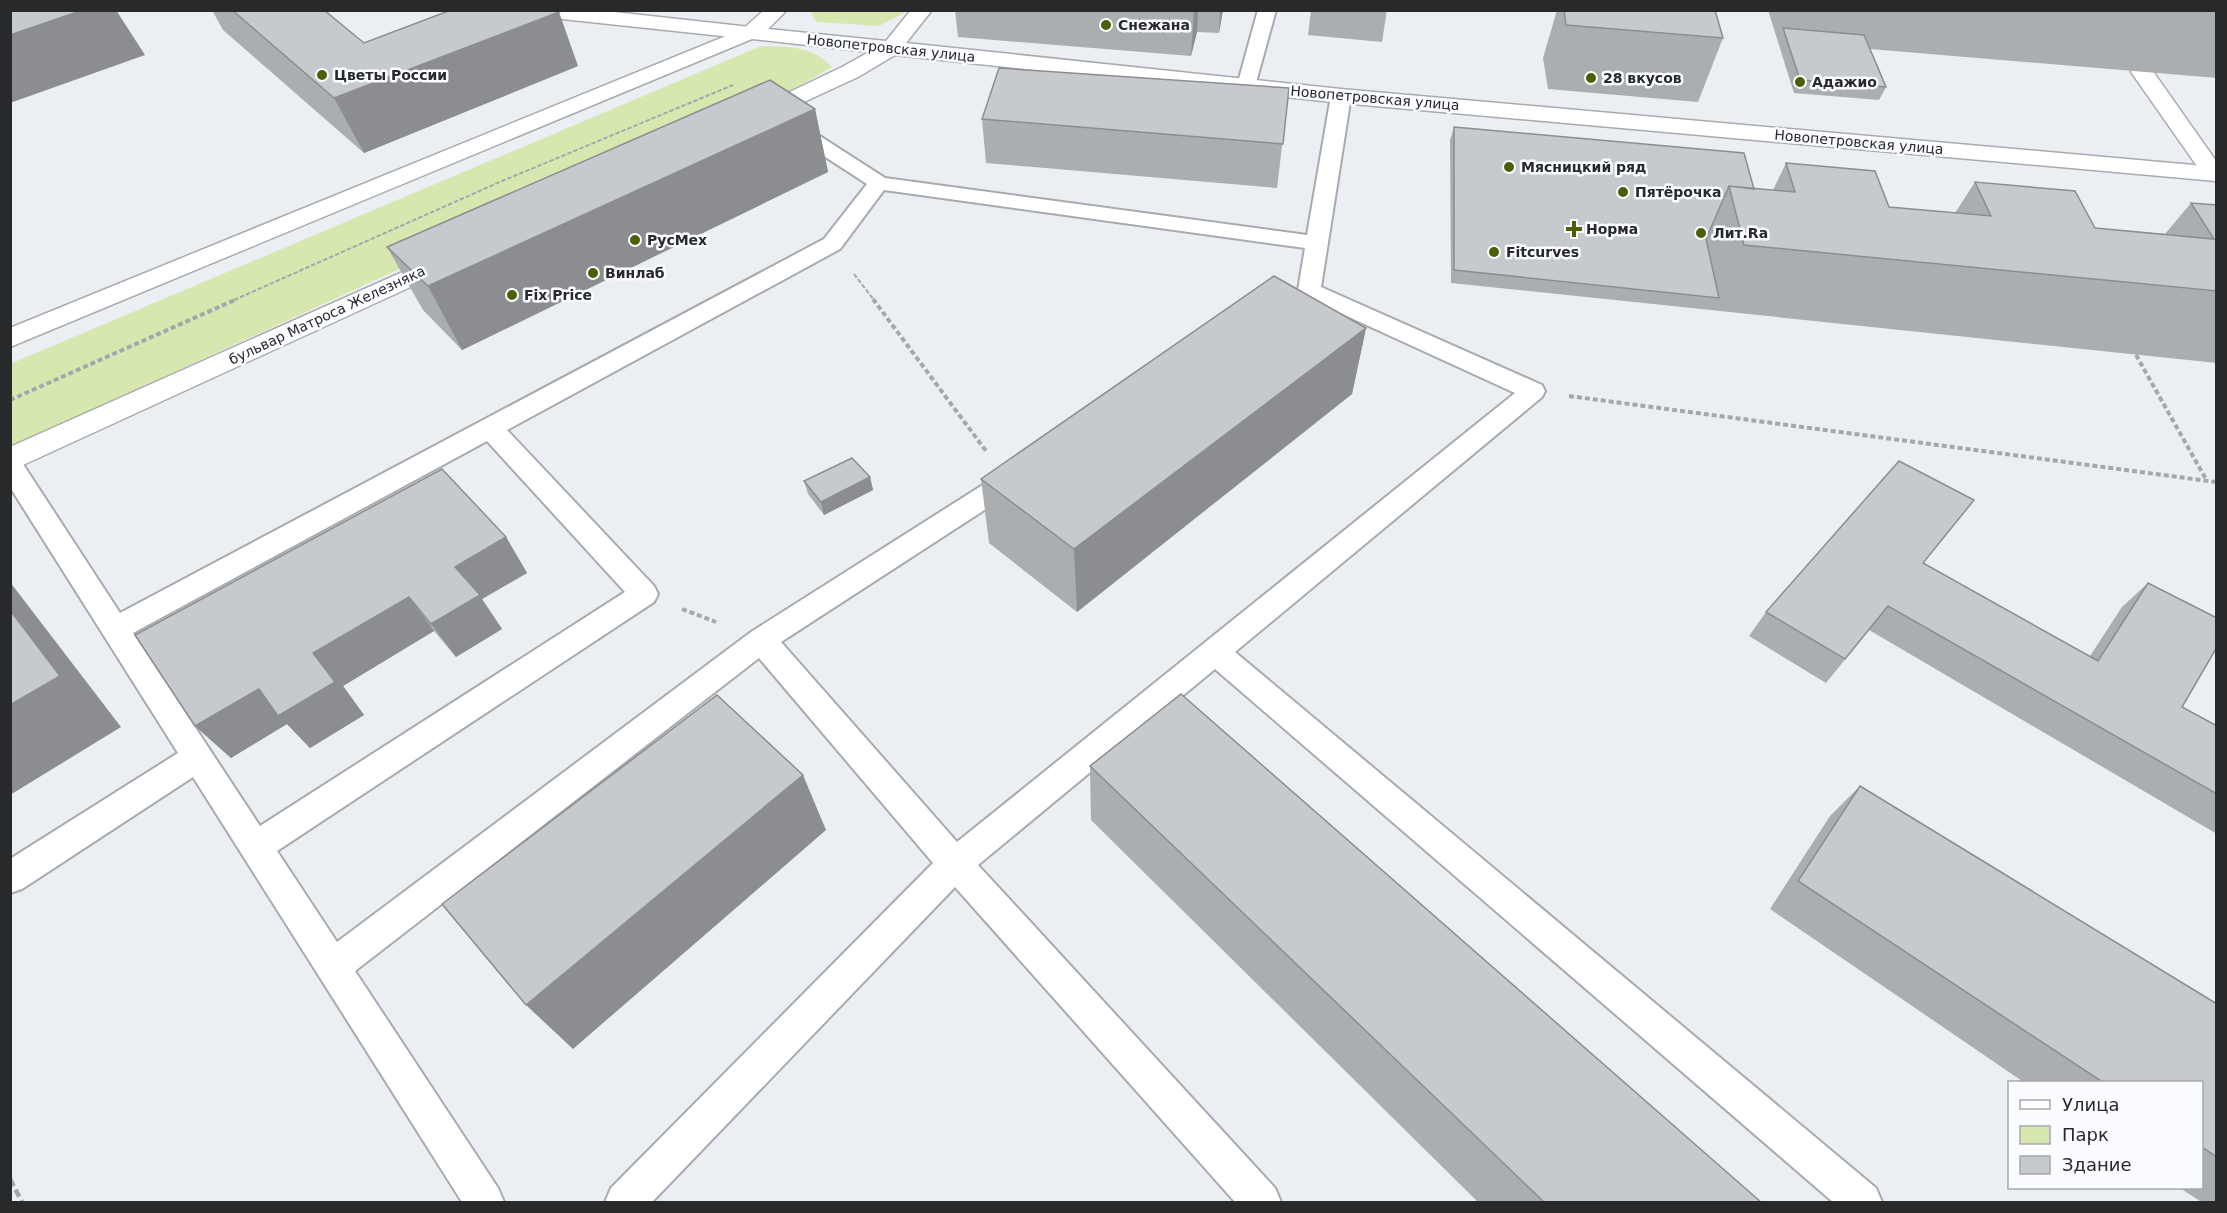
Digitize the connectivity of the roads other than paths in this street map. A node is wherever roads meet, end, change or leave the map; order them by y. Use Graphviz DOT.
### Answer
graph roads {
  1 [pos="534,10"];
  2 [pos="777,10"];
  3 [pos="922,10"];
  4 [pos="1267,10"];
  5 [pos="750,33"];
  6 [pos="891,48"];
  7 [pos="2142,72"];
  8 [pos="1246,86"];
  9 [pos="1341,96"];
  10 [pos="769,112"];
  11 [pos="731,129"];
  12 [pos="2215,174"];
  13 [pos="879,183"];
  14 [pos="1317,243"];
  15 [pos="465,252"];
  16 [pos="10,338"];
  17 [pos="490,428"];
  18 [pos="10,460"];
  19 [pos="1039,462"];
  20 [pos="10,465"];
  21 [pos="115,629"];
  22 [pos="761,640"];
  23 [pos="1214,651"];
  24 [pos="198,757"];
  25 [pos="255,847"];
  26 [pos="955,864"];
  27 [pos="10,878"];
  28 [pos="332,967"];
  29 [pos="484,1203"];
  30 [pos="625,1203"];
  31 [pos="1262,1203"];
  32 [pos="1862,1203"];
  1 -- 5 [label="street, Новопетровская улица"];
  2 -- 5 [label="street"];
  3 -- 6 [label="street"];
  4 -- 8 [label="lane"];
  5 -- 6 [label="street, Новопетровская улица"];
  5 -- 16 [label="street"];
  6 -- 8 [label="street, Новопетровская улица"];
  6 -- 10 [label="street"];
  7 -- 12 [label="street"];
  8 -- 9 [label="street, Новопетровская улица"];
  9 -- 12 [label="street, Новопетровская улица"];
  9 -- 14 [label="lane"];
  10 -- 11 [label="street"];
  10 -- 13 [label="lane"];
  13 -- 14 [label="lane"];
  13 -- 17 [label="lane"];
  14 -- 23 [label="lane"];
  15 -- 18 [label="street, бульвар Матроса Железняка"];
  17 -- 21 [label="lane"];
  17 -- 25 [label="lane"];
  19 -- 22 [label="lane"];
  20 -- 21 [label="lane"];
  21 -- 24 [label="lane"];
  22 -- 26 [label="lane"];
  22 -- 28 [label="lane"];
  23 -- 26 [label="lane"];
  23 -- 32 [label="lane"];
  24 -- 25 [label="lane"];
  24 -- 27 [label="lane"];
  25 -- 28 [label="lane"];
  26 -- 30 [label="lane"];
  26 -- 31 [label="lane"];
  28 -- 29 [label="lane"];
}
